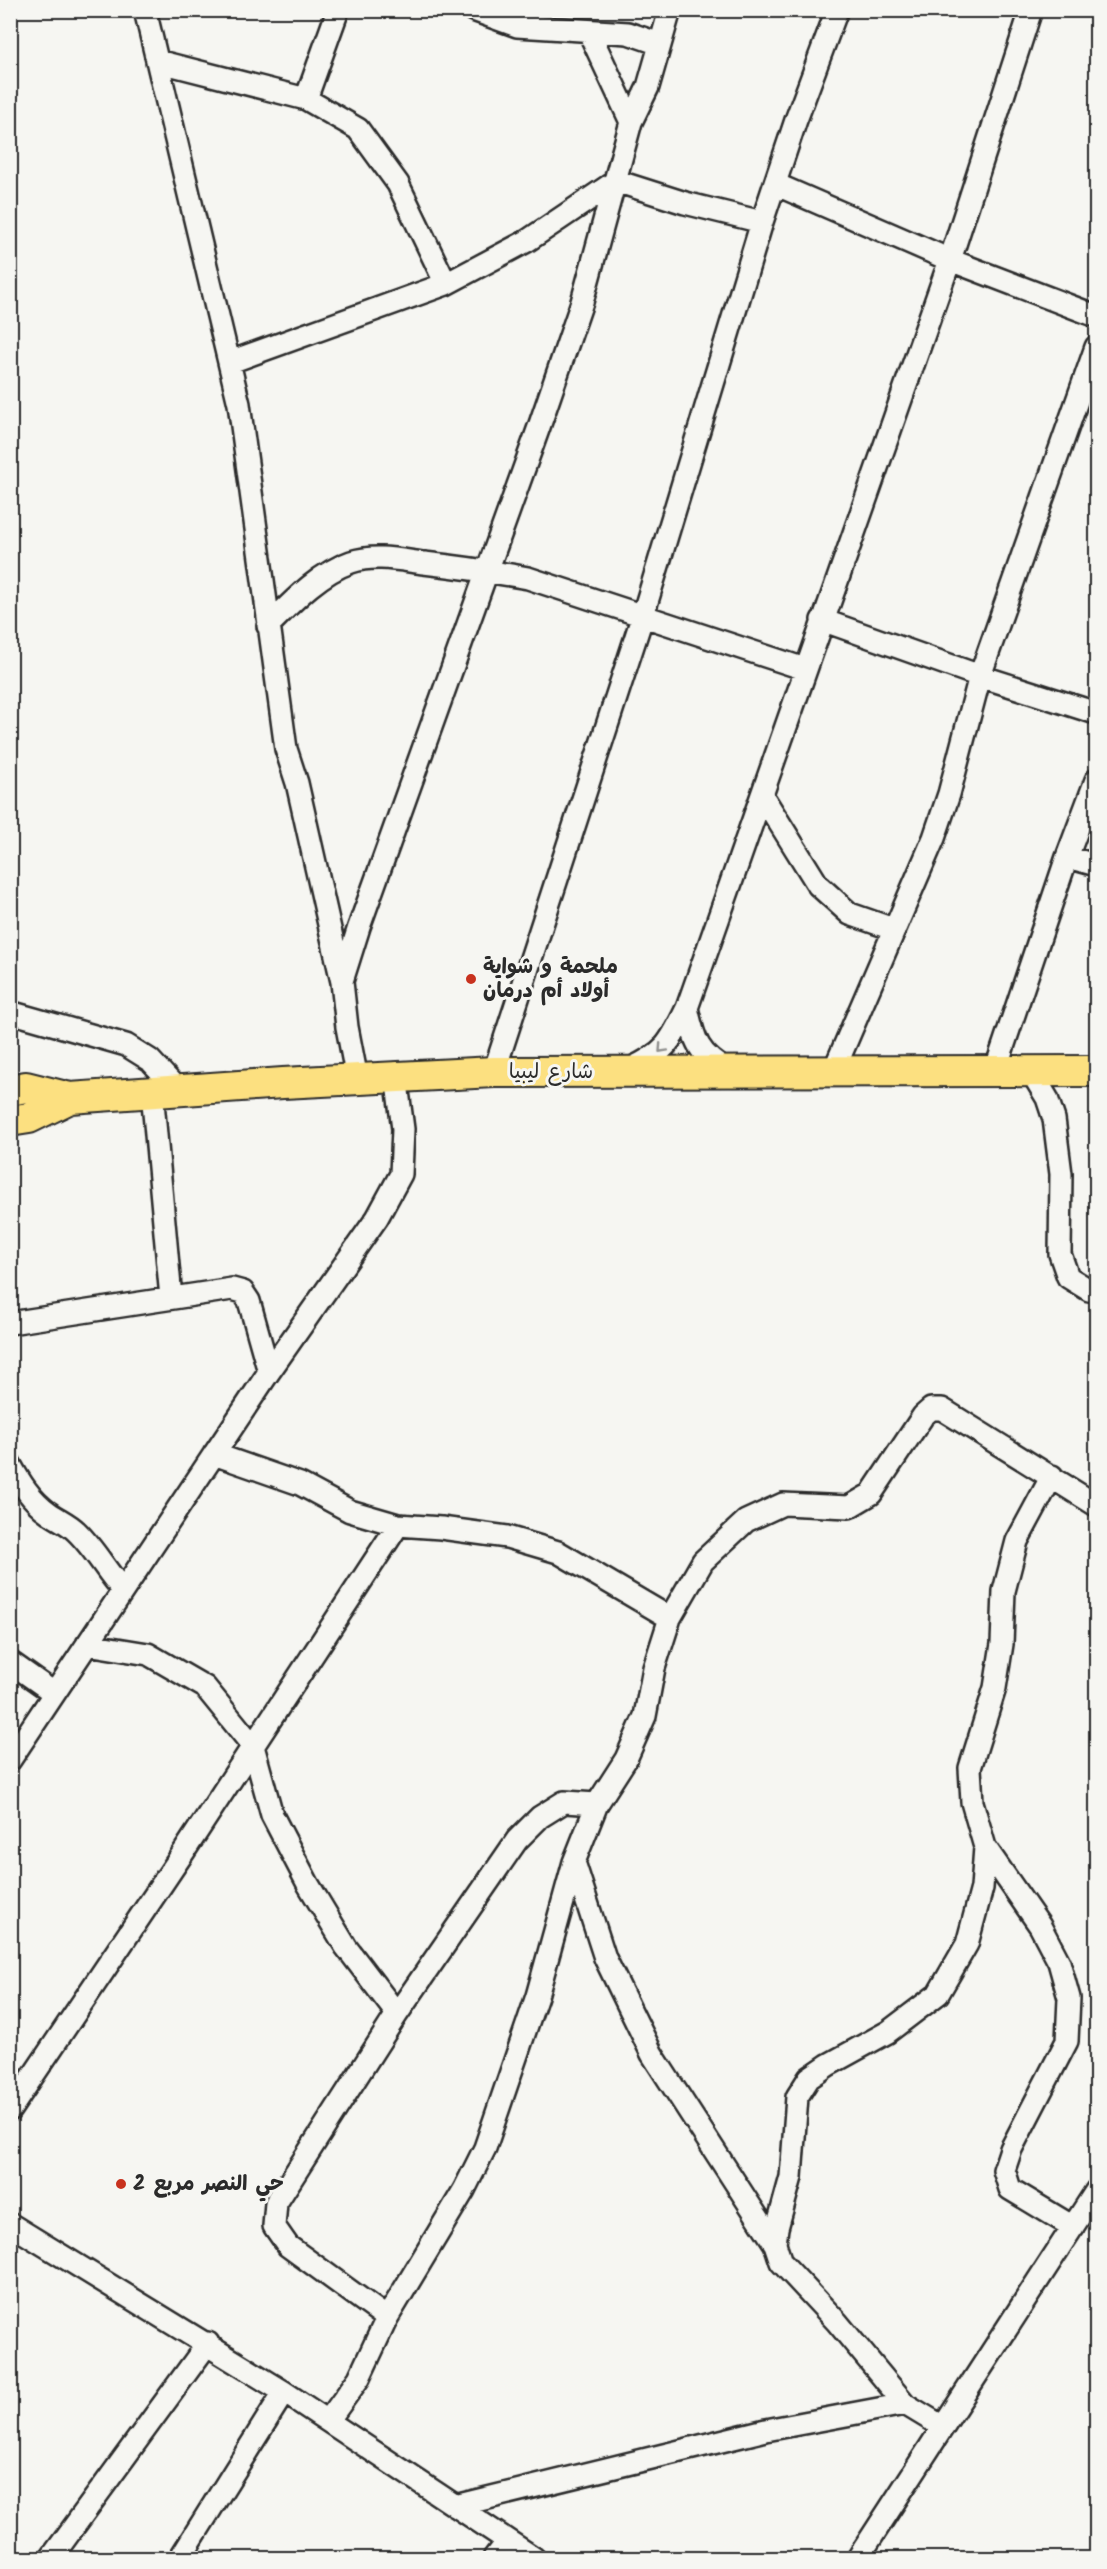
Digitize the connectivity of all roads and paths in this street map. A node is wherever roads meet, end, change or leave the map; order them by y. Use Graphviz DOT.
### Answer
graph roads {
  1 [pos="145,10"];
  2 [pos="338,10"];
  3 [pos="473,10"];
  4 [pos="670,10"];
  5 [pos="837,10"];
  6 [pos="1031,10"];
  7 [pos="519,18"];
  8 [pos="589,32"];
  9 [pos="660,44"];
  10 [pos="157,61"];
  11 [pos="306,99"];
  12 [pos="631,122"];
  13 [pos="616,181"];
  14 [pos="776,184"];
  15 [pos="762,222"];
  16 [pos="950,260"];
  17 [pos="446,284"];
  18 [pos="1096,316"];
  19 [pos="1096,347"];
  20 [pos="230,362"];
  21 [pos="486,570"];
  22 [pos="643,615"];
  23 [pos="822,620"];
  24 [pos="268,626"];
  25 [pos="806,669"];
  26 [pos="980,676"];
  27 [pos="1096,713"];
  28 [pos="1096,780"];
  29 [pos="762,795"];
  30 [pos="1067,857"];
  31 [pos="1096,865"];
  32 [pos="893,929"];
  33 [pos="342,982"];
  34 [pos="687,1008"];
  35 [pos="10,1012"];
  36 [pos="834,1070"];
  37 [pos="1030,1070"];
  38 [pos="995,1071"];
  39 [pos="1096,1071"];
  40 [pos="494,1072"];
  41 [pos="621,1072"];
  42 [pos="729,1072"];
  43 [pos="396,1077"];
  44 [pos="357,1079"];
  45 [pos="10,1090"];
  46 [pos="165,1091"];
  47 [pos="70,1098"];
  48 [pos="10,1121"];
  49 [pos="1096,1291"];
  50 [pos="171,1298"];
  51 [pos="10,1323"];
  52 [pos="269,1372"];
  53 [pos="214,1454"];
  54 [pos="10,1464"];
  55 [pos="1052,1476"];
  56 [pos="1096,1505"];
  57 [pos="398,1525"];
  58 [pos="123,1590"];
  59 [pos="670,1618"];
  60 [pos="87,1644"];
  61 [pos="10,1662"];
  62 [pos="54,1694"];
  63 [pos="253,1746"];
  64 [pos="10,1760"];
  65 [pos="597,1804"];
  66 [pos="985,1847"];
  67 [pos="574,1862"];
  68 [pos="397,2014"];
  69 [pos="10,2110"];
  70 [pos="1096,2191"];
  71 [pos="10,2224"];
  72 [pos="1073,2227"];
  73 [pos="775,2244"];
  74 [pos="387,2318"];
  75 [pos="207,2343"];
  76 [pos="284,2392"];
  77 [pos="905,2404"];
  78 [pos="328,2421"];
  79 [pos="943,2427"];
  80 [pos="455,2506"];
  81 [pos="507,2541"];
  82 [pos="51,2559"];
  83 [pos="180,2559"];
  84 [pos="494,2559"];
  85 [pos="534,2559"];
  86 [pos="858,2559"];
  1 -- 10 [label="street"];
  2 -- 11 [label="street"];
  3 -- 7 [label="street"];
  4 -- 9 [label="street"];
  5 -- 14 [label="street"];
  6 -- 16 [label="street"];
  7 -- 8 [label="street"];
  8 -- 9 [label="street"];
  8 -- 12 [label="street"];
  9 -- 12 [label="street"];
  10 -- 11 [label="street"];
  10 -- 20 [label="street"];
  11 -- 17 [label="street"];
  12 -- 13 [label="street"];
  13 -- 15 [label="street"];
  13 -- 17 [label="street"];
  13 -- 21 [label="street"];
  14 -- 15 [label="street"];
  14 -- 16 [label="street"];
  15 -- 22 [label="street"];
  16 -- 18 [label="street"];
  16 -- 23 [label="street"];
  17 -- 20 [label="street"];
  19 -- 26 [label="street"];
  20 -- 24 [label="street"];
  21 -- 22 [label="street"];
  21 -- 24 [label="street"];
  21 -- 33 [label="street"];
  22 -- 25 [label="street"];
  22 -- 40 [label="street"];
  23 -- 25 [label="street"];
  23 -- 26 [label="street"];
  24 -- 33 [label="street"];
  25 -- 29 [label="street"];
  26 -- 27 [label="street"];
  26 -- 32 [label="street"];
  28 -- 30 [label="street"];
  29 -- 32 [label="street"];
  29 -- 34 [label="street"];
  30 -- 31 [label="street"];
  30 -- 38 [label="street"];
  32 -- 36 [label="street"];
  33 -- 44 [label="street"];
  34 -- 41 [label="street, one-way"];
  34 -- 42 [label="street"];
  35 -- 46 [label="street"];
  36 -- 38 [label="highway, شارع ليبيا"];
  36 -- 42 [label="highway, شارع ليبيا"];
  37 -- 38 [label="highway, شارع ليبيا"];
  37 -- 39 [label="highway, شارع ليبيا"];
  37 -- 49 [label="street"];
  40 -- 41 [label="highway, شارع ليبيا"];
  40 -- 43 [label="highway, شارع ليبيا"];
  41 -- 42 [label="highway, شارع ليبيا"];
  43 -- 44 [label="highway, شارع ليبيا"];
  43 -- 52 [label="street"];
  44 -- 46 [label="highway, شارع ليبيا"];
  45 -- 47 [label="highway"];
  46 -- 47 [label="highway, شارع ليبيا"];
  46 -- 50 [label="street"];
  47 -- 48 [label="highway, شارع ليبيا"];
  50 -- 51 [label="street"];
  50 -- 52 [label="street"];
  52 -- 53 [label="street"];
  53 -- 57 [label="street"];
  53 -- 58 [label="street"];
  54 -- 58 [label="street"];
  55 -- 56 [label="street"];
  55 -- 59 [label="street"];
  55 -- 66 [label="street"];
  57 -- 59 [label="street"];
  57 -- 63 [label="street"];
  58 -- 60 [label="street"];
  59 -- 65 [label="street"];
  60 -- 62 [label="street"];
  60 -- 63 [label="street"];
  61 -- 62 [label="street"];
  62 -- 64 [label="street"];
  63 -- 68 [label="street"];
  63 -- 69 [label="street"];
  65 -- 67 [label="street"];
  65 -- 68 [label="street"];
  66 -- 72 [label="street"];
  66 -- 73 [label="street"];
  67 -- 73 [label="street"];
  67 -- 74 [label="street"];
  68 -- 74 [label="street"];
  70 -- 72 [label="street"];
  71 -- 75 [label="street"];
  72 -- 79 [label="street"];
  73 -- 77 [label="street"];
  74 -- 78 [label="street"];
  75 -- 76 [label="street"];
  75 -- 82 [label="street"];
  76 -- 78 [label="street"];
  76 -- 83 [label="street"];
  77 -- 79 [label="street"];
  77 -- 80 [label="street"];
  78 -- 80 [label="street"];
  79 -- 86 [label="street"];
  80 -- 81 [label="street"];
  81 -- 84 [label="street"];
  81 -- 85 [label="street"];
}
